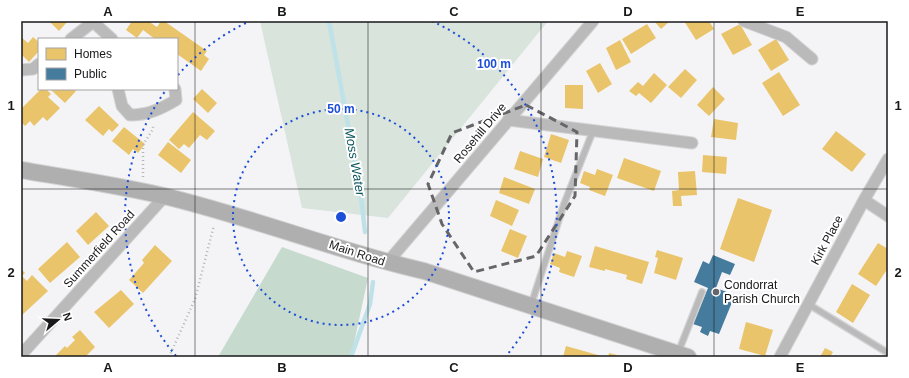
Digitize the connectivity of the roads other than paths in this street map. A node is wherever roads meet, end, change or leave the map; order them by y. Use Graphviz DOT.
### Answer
graph roads {
  1 [pos="92,21"];
  2 [pos="593,21"];
  3 [pos="744,21"];
  4 [pos="71,38"];
  5 [pos="111,38"];
  6 [pos="812,59"];
  7 [pos="38,65"];
  8 [pos="21,70"];
  9 [pos="118,90"];
  10 [pos="175,90"];
  11 [pos="508,120"];
  12 [pos="593,131"];
  13 [pos="692,143"];
  14 [pos="888,159"];
  15 [pos="21,170"];
  16 [pos="164,196"];
  17 [pos="864,200"];
  18 [pos="888,216"];
  19 [pos="387,263"];
  20 [pos="702,292"];
  21 [pos="808,304"];
  22 [pos="530,307"];
  23 [pos="888,354"];
  24 [pos="21,355"];
  25 [pos="683,355"];
  26 [pos="780,357"];
  1 -- 4 [label="street"];
  1 -- 5 [label="street"];
  2 -- 11 [label="street, Rosehill Drive"];
  3 -- 6 [label="street"];
  7 -- 8 [label="street"];
  9 -- 10 [label="street"];
  11 -- 12 [label="street"];
  11 -- 19 [label="street, Rosehill Drive"];
  12 -- 13 [label="street"];
  12 -- 22 [label="lane"];
  14 -- 17 [label="street, Kirk Place"];
  15 -- 16 [label="street, Main Road"];
  16 -- 19 [label="street, Main Road"];
  16 -- 24 [label="street, Summerfield Road"];
  17 -- 18 [label="street"];
  17 -- 21 [label="street, Kirk Place"];
  19 -- 22 [label="street, Main Road"];
  20 -- 25 [label="lane"];
  21 -- 23 [label="lane"];
  21 -- 26 [label="street, Kirk Place"];
  22 -- 25 [label="street, Main Road"];
}
